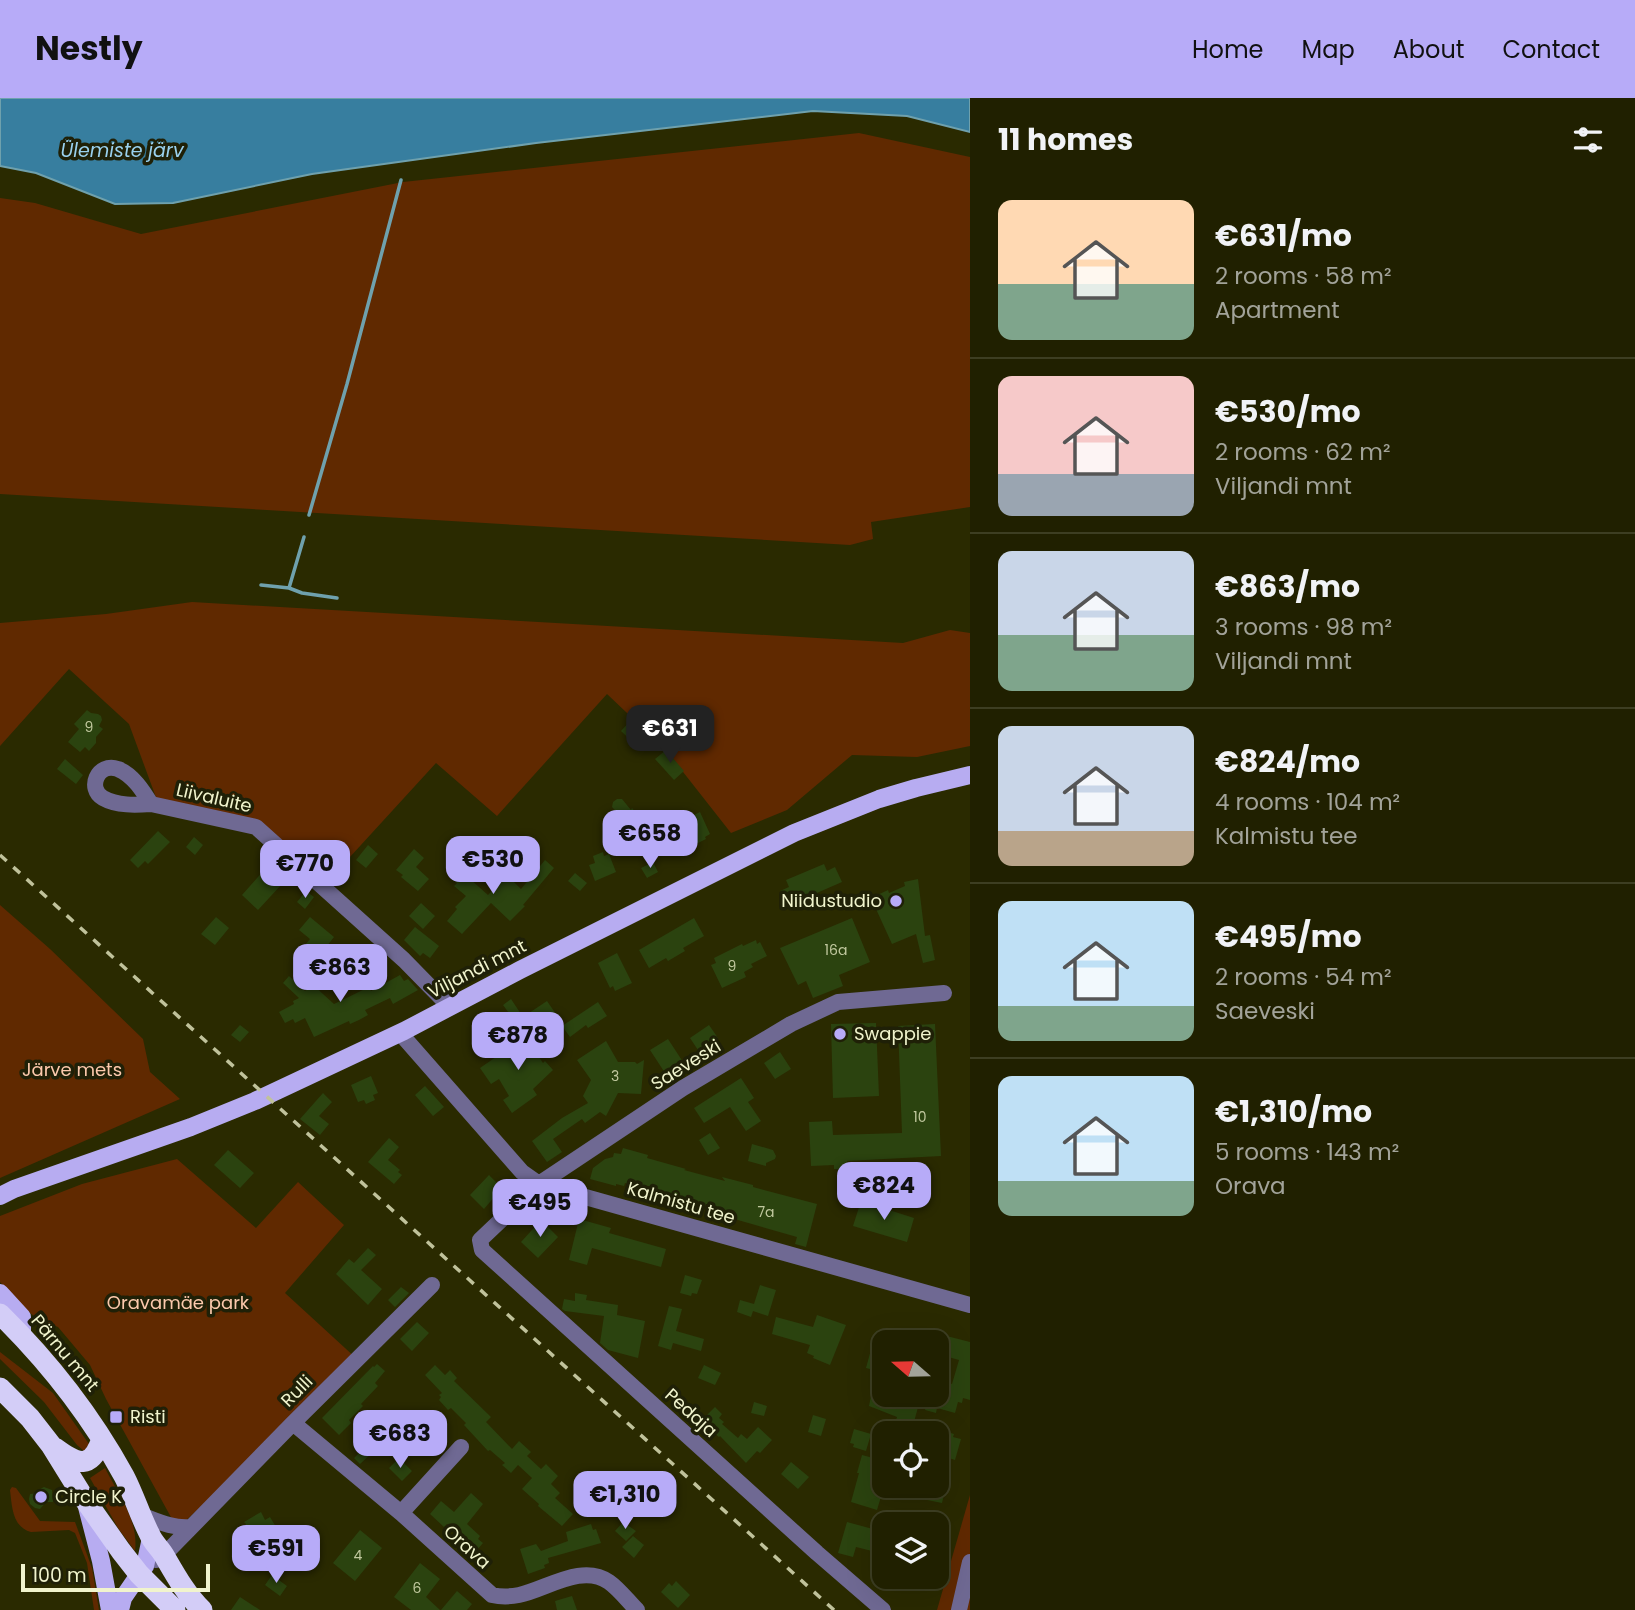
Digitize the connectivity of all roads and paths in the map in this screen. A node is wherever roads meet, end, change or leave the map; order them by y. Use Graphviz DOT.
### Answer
graph roads {
  1 [pos="970,775"];
  2 [pos="151,804"];
  3 [pos="943,993"];
  4 [pos="450,1007"];
  5 [pos="400,1033"];
  6 [pos="539,1184"];
  7 [pos="5,1192"];
  8 [pos="0,1202"];
  9 [pos="480,1240"];
  10 [pos="432,1285"];
  11 [pos="0,1293"];
  12 [pos="970,1305"];
  13 [pos="0,1314"];
  14 [pos="22,1336"];
  15 [pos="0,1388"];
  16 [pos="293,1423"];
  17 [pos="102,1438"];
  18 [pos="51,1445"];
  19 [pos="461,1447"];
  20 [pos="85,1500"];
  21 [pos="401,1513"];
  22 [pos="141,1515"];
  23 [pos="191,1527"];
  24 [pos="151,1538"];
  25 [pos="164,1555"];
  26 [pos="970,1562"];
  27 [pos="142,1570"];
  28 [pos="110,1610"];
  29 [pos="120,1610"];
  30 [pos="175,1610"];
  31 [pos="202,1610"];
  32 [pos="637,1610"];
  33 [pos="883,1610"];
  34 [pos="958,1610"];
  1 -- 4 [label="main road, Viljandi mnt"];
  2 -- 4 [label="street, Liivaluite"];
  3 -- 6 [label="street, Saeveski"];
  4 -- 5 [label="main road, Viljandi mnt"];
  5 -- 6 [label="street, Kalmistu tee"];
  5 -- 7 [label="main road, Viljandi mnt"];
  6 -- 9 [label="street, Saeveski"];
  6 -- 12 [label="street, Kalmistu tee"];
  7 -- 8 [label="main road"];
  9 -- 33 [label="street, Pedaja"];
  10 -- 16 [label="street, Rulli"];
  11 -- 14 [label="main road"];
  13 -- 14 [label="highway, Pärnu mnt"];
  14 -- 17 [label="highway, Pärnu mnt"];
  15 -- 18 [label="highway"];
  16 -- 21 [label="street, Orava"];
  16 -- 23 [label="street, Rulli"];
  17 -- 18 [label="highway"];
  17 -- 22 [label="highway, Pärnu mnt"];
  18 -- 20 [label="highway"];
  19 -- 21 [label="street"];
  20 -- 27 [label="highway"];
  20 -- 28 [label="main road"];
  21 -- 32 [label="street, Orava"];
  22 -- 23 [label="street"];
  22 -- 24 [label="highway, Pärnu mnt"];
  23 -- 25 [label="street, Rulli"];
  24 -- 25 [label="highway, Pärnu mnt"];
  24 -- 27 [label="main road"];
  25 -- 27 [label="street, Rulli"];
  25 -- 31 [label="highway, Pärnu mnt"];
  26 -- 34 [label="street"];
  27 -- 29 [label="main road"];
  27 -- 30 [label="highway"];
}
